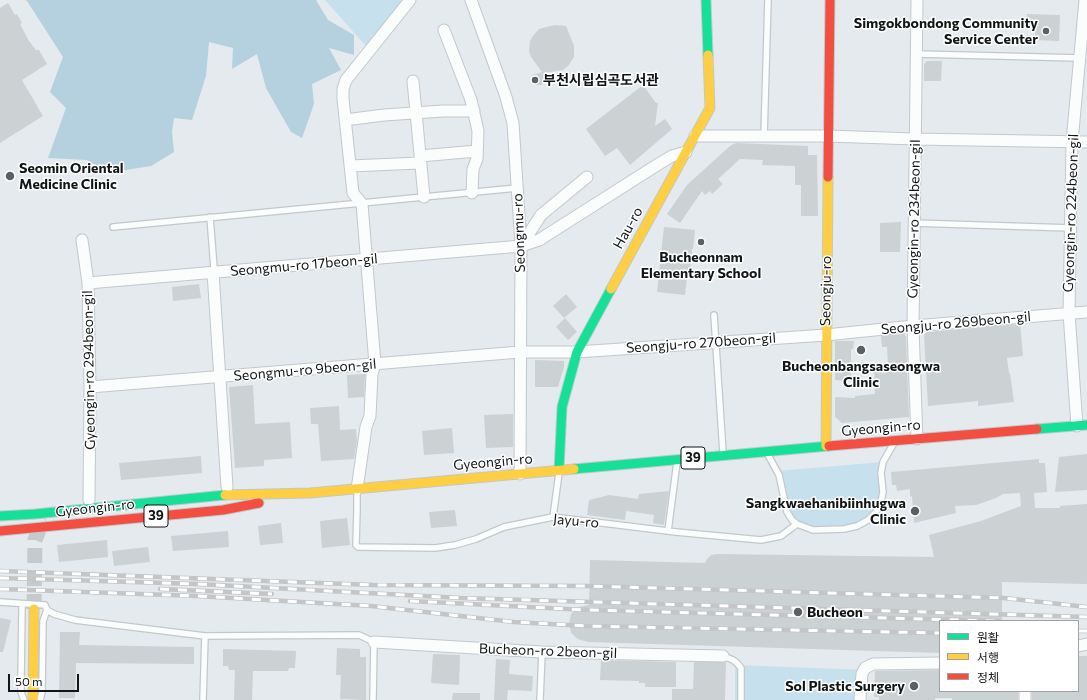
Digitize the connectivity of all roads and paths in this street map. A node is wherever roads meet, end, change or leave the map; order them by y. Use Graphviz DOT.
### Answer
graph roads {
  1 [pos="410,0"];
  2 [pos="471,0"];
  3 [pos="768,0"];
  4 [pos="830,0"];
  5 [pos="917,0"];
  6 [pos="1085,0"];
  7 [pos="703,1"];
  8 [pos="444,30"];
  9 [pos="917,54"];
  10 [pos="1080,58"];
  11 [pos="413,81"];
  12 [pos="474,111"];
  13 [pos="416,113"];
  14 [pos="345,120"];
  15 [pos="695,136"];
  16 [pos="764,136"];
  17 [pos="828,136"];
  18 [pos="915,139"];
  19 [pos="1072,142"];
  20 [pos="1087,142"];
  21 [pos="477,150"];
  22 [pos="686,152"];
  23 [pos="420,159"];
  24 [pos="350,166"];
  25 [pos="587,177"];
  26 [pos="517,188"];
  27 [pos="472,192"];
  28 [pos="424,198"];
  29 [pos="362,204"];
  30 [pos="210,217"];
  31 [pos="913,223"];
  32 [pos="113,227"];
  33 [pos="1071,228"];
  34 [pos="82,240"];
  35 [pos="521,246"];
  36 [pos="366,260"];
  37 [pos="213,272"];
  38 [pos="88,283"];
  39 [pos="1087,312"];
  40 [pos="1069,313"];
  41 [pos="714,314"];
  42 [pos="913,326"];
  43 [pos="826,335"];
  44 [pos="716,342"];
  45 [pos="520,352"];
  46 [pos="577,352"];
  47 [pos="375,364"];
  48 [pos="220,376"];
  49 [pos="90,387"];
  50 [pos="1082,426"];
  51 [pos="917,439"];
  52 [pos="896,441"];
  53 [pos="826,446"];
  54 [pos="766,451"];
  55 [pos="723,455"];
  56 [pos="678,459"];
  57 [pos="559,470"];
  58 [pos="520,474"];
  59 [pos="227,486"];
  60 [pos="357,489"];
  61 [pos="310,493"];
  62 [pos="89,500"];
  63 [pos="23,505"];
  64 [pos="0,516"];
  65 [pos="52,516"];
  66 [pos="553,517"];
  67 [pos="22,519"];
  68 [pos="0,520"];
  69 [pos="797,524"];
  70 [pos="0,531"];
  71 [pos="668,531"];
  72 [pos="0,602"];
  73 [pos="22,604"];
  74 [pos="34,609"];
  75 [pos="48,610"];
  76 [pos="205,636"];
  77 [pos="374,642"];
  78 [pos="542,652"];
  79 [pos="723,656"];
  80 [pos="939,663"];
  81 [pos="24,700"];
  82 [pos="33,700"];
  83 [pos="40,700"];
  84 [pos="203,700"];
  85 [pos="373,700"];
  86 [pos="540,700"];
  87 [pos="741,700"];
  88 [pos="860,700"];
  1 -- 14 [label="street"];
  2 -- 26 [label="street, Seongmu-ro"];
  3 -- 16 [label="lane"];
  4 -- 17 [label="main road, Seongju-ro"];
  5 -- 9 [label="street, Gyeongin-ro 234beon-gil"];
  6 -- 10 [label="street, Gyeongin-ro 224beon-gil"];
  7 -- 15 [label="main road, Hau-ro"];
  8 -- 12 [label="street"];
  9 -- 10 [label="lane"];
  9 -- 18 [label="street, Gyeongin-ro 234beon-gil"];
  10 -- 19 [label="street, Gyeongin-ro 224beon-gil"];
  11 -- 13 [label="street"];
  12 -- 13 [label="street"];
  12 -- 21 [label="street"];
  13 -- 14 [label="street"];
  13 -- 23 [label="street"];
  14 -- 24 [label="street"];
  15 -- 16 [label="street"];
  15 -- 22 [label="main road, Hau-ro"];
  16 -- 17 [label="street"];
  17 -- 18 [label="street"];
  17 -- 43 [label="main road, Seongju-ro"];
  18 -- 19 [label="street"];
  18 -- 31 [label="street, Gyeongin-ro 234beon-gil"];
  19 -- 20 [label="street"];
  19 -- 33 [label="street, Gyeongin-ro 224beon-gil"];
  21 -- 23 [label="street"];
  21 -- 27 [label="street"];
  22 -- 35 [label="street, Seongmu-ro 17beon-gil"];
  22 -- 46 [label="main road, Hau-ro"];
  23 -- 24 [label="street"];
  23 -- 28 [label="street"];
  24 -- 29 [label="street"];
  25 -- 35 [label="street"];
  26 -- 27 [label="lane"];
  26 -- 35 [label="street, Seongmu-ro"];
  27 -- 28 [label="lane"];
  28 -- 29 [label="lane"];
  29 -- 30 [label="lane"];
  29 -- 36 [label="street"];
  30 -- 32 [label="lane"];
  30 -- 37 [label="lane"];
  31 -- 33 [label="lane"];
  31 -- 42 [label="street, Gyeongin-ro 234beon-gil"];
  33 -- 40 [label="street, Gyeongin-ro 224beon-gil"];
  34 -- 38 [label="street, Gyeongin-ro 294beon-gil"];
  35 -- 36 [label="street, Seongmu-ro 17beon-gil"];
  35 -- 45 [label="street, Seongmu-ro"];
  36 -- 37 [label="street, Seongmu-ro 17beon-gil"];
  36 -- 47 [label="street"];
  37 -- 38 [label="street, Seongmu-ro 17beon-gil"];
  37 -- 48 [label="street"];
  38 -- 49 [label="street, Gyeongin-ro 294beon-gil"];
  39 -- 40 [label="street, Seongju-ro 269beon-gil"];
  40 -- 42 [label="street, Seongju-ro 269beon-gil"];
  40 -- 50 [label="street, Gyeongin-ro 224beon-gil"];
  41 -- 44 [label="lane"];
  42 -- 43 [label="street, Seongju-ro 269beon-gil"];
  42 -- 51 [label="street, Gyeongin-ro 234beon-gil"];
  43 -- 44 [label="street, Seongju-ro 270beon-gil"];
  43 -- 53 [label="main road, Seongju-ro"];
  44 -- 46 [label="street, Seongju-ro 270beon-gil"];
  44 -- 55 [label="lane"];
  45 -- 46 [label="street, Seongju-ro 270beon-gil"];
  45 -- 47 [label="street, Seongmu-ro 9beon-gil"];
  45 -- 58 [label="street, Seongmu-ro"];
  46 -- 57 [label="main road, Hau-ro"];
  47 -- 48 [label="street, Seongmu-ro 9beon-gil"];
  47 -- 60 [label="street"];
  48 -- 49 [label="street, Seongmu-ro 9beon-gil"];
  48 -- 59 [label="street"];
  49 -- 62 [label="street, Gyeongin-ro 294beon-gil"];
  50 -- 51 [label="main road, Gyeongin-ro / 39"];
  51 -- 52 [label="main road, Gyeongin-ro / 39"];
  52 -- 53 [label="main road, Gyeongin-ro / 39"];
  52 -- 69 [label="lane"];
  53 -- 54 [label="main road, Gyeongin-ro / 39"];
  54 -- 55 [label="main road, Gyeongin-ro / 39"];
  54 -- 69 [label="lane"];
  55 -- 56 [label="main road, Gyeongin-ro / 39"];
  56 -- 57 [label="main road, Gyeongin-ro / 39"];
  56 -- 71 [label="lane"];
  57 -- 58 [label="main road, Gyeongin-ro / 39"];
  57 -- 66 [label="lane"];
  58 -- 60 [label="main road, Gyeongin-ro / 39"];
  59 -- 61 [label="main road, Gyeongin-ro / 39"];
  59 -- 62 [label="main road, Gyeongin-ro / 39"];
  60 -- 61 [label="main road, Gyeongin-ro / 39"];
  60 -- 66 [label="lane, Jayu-ro"];
  61 -- 64 [label="main road, Gyeongin-ro / 39"];
  61 -- 65 [label="main road"];
  61 -- 70 [label="main road, Gyeongin-ro / 39"];
  62 -- 63 [label="main road, Gyeongin-ro / 39"];
  66 -- 71 [label="lane, Jayu-ro"];
  67 -- 68 [label="main road"];
  69 -- 71 [label="lane, Jayu-ro"];
  72 -- 73 [label="lane"];
  73 -- 75 [label="lane"];
  73 -- 81 [label="lane"];
  74 -- 82 [label="main road"];
  75 -- 76 [label="lane"];
  75 -- 83 [label="lane"];
  76 -- 77 [label="lane"];
  76 -- 84 [label="lane"];
  77 -- 78 [label="street, Bucheon-ro 2beon-gil"];
  77 -- 85 [label="lane"];
  78 -- 79 [label="street, Bucheon-ro 2beon-gil"];
  78 -- 86 [label="lane"];
  79 -- 87 [label="lane"];
  80 -- 88 [label="street"];
}
